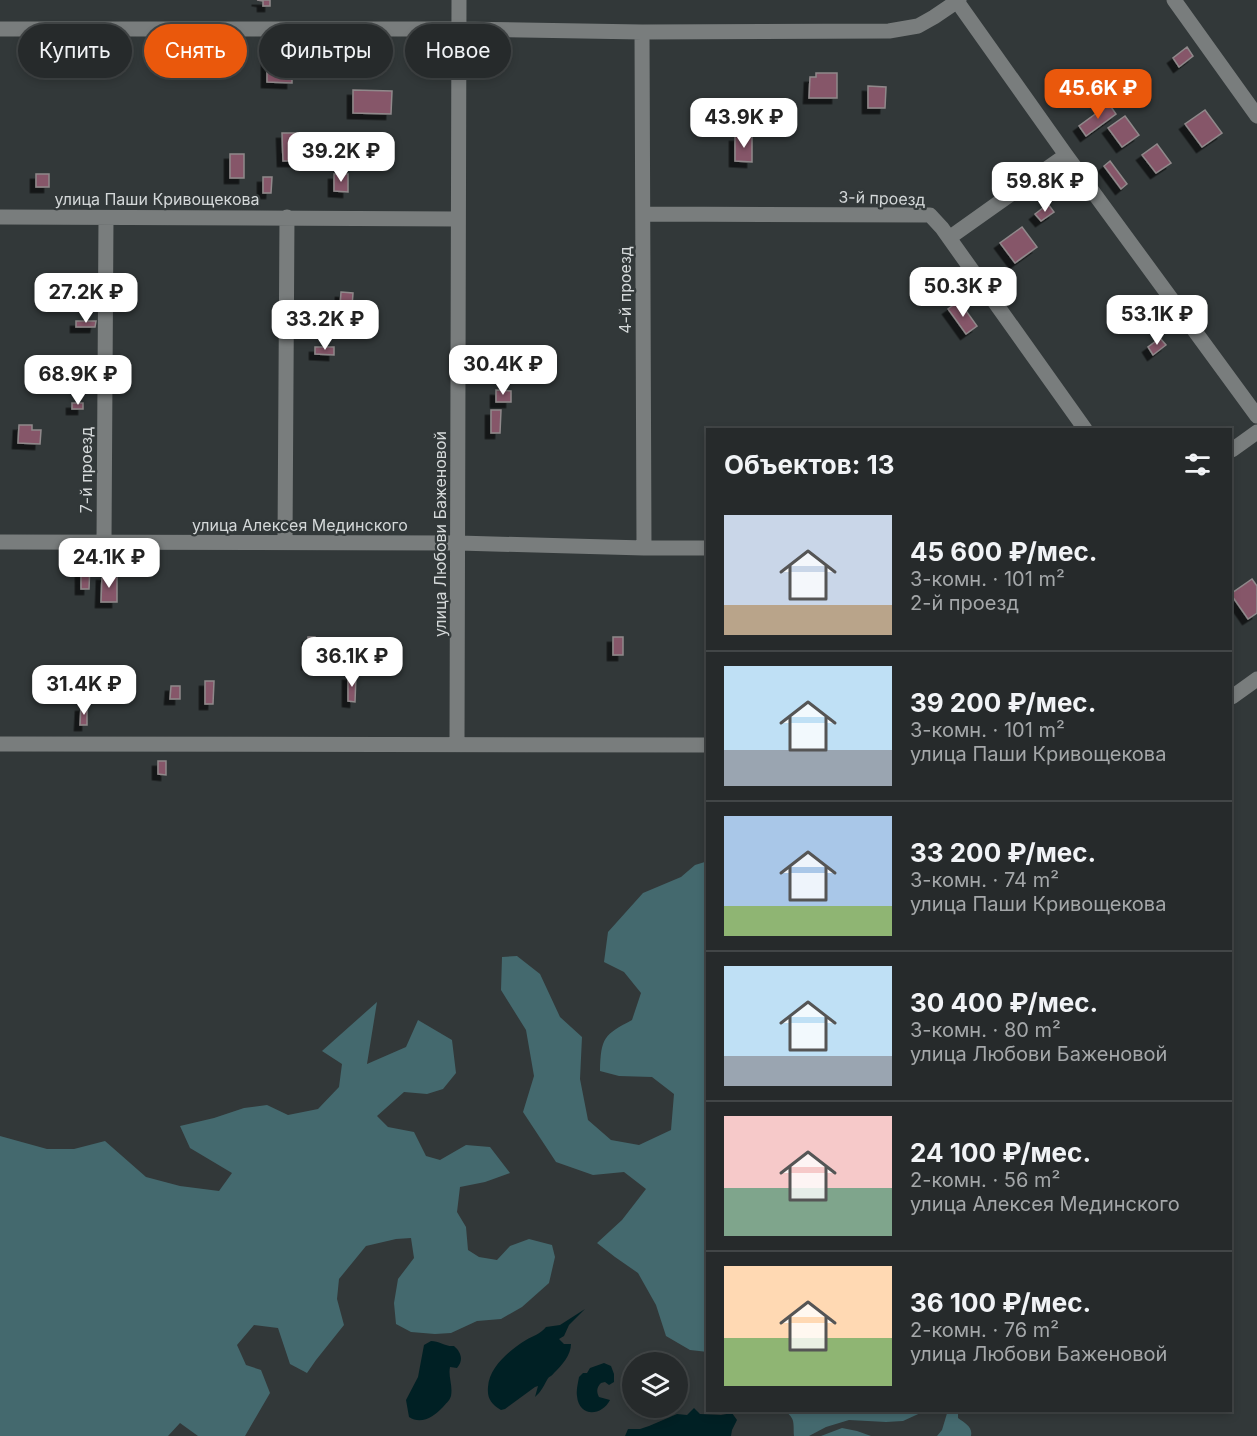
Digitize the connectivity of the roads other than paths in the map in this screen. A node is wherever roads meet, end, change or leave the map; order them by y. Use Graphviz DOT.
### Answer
graph roads {
  1 [pos="459,0"];
  2 [pos="957,0"];
  3 [pos="1174,0"];
  4 [pos="458,24"];
  5 [pos="0,29"];
  6 [pos="405,29"];
  7 [pos="511,30"];
  8 [pos="642,32"];
  9 [pos="458,78"];
  10 [pos="1257,116"];
  11 [pos="1066,155"];
  12 [pos="643,214"];
  13 [pos="0,217"];
  14 [pos="287,217"];
  15 [pos="106,218"];
  16 [pos="458,219"];
  17 [pos="949,238"];
  18 [pos="1257,416"];
  19 [pos="1083,428"];
  20 [pos="1257,432"];
  21 [pos="1232,450"];
  22 [pos="0,542"];
  23 [pos="104,542"];
  24 [pos="285,542"];
  25 [pos="459,543"];
  26 [pos="644,548"];
  27 [pos="706,548"];
  28 [pos="1257,679"];
  29 [pos="1232,697"];
  30 [pos="0,744"];
  31 [pos="457,744"];
  32 [pos="706,745"];
  1 -- 4 [label="street, улица Любови Баженовой"];
  2 -- 8 [label="street"];
  2 -- 11 [label="street"];
  3 -- 10 [label="street"];
  5 -- 6 [label="street"];
  7 -- 8 [label="street"];
  8 -- 12 [label="street, 4-й проезд"];
  9 -- 16 [label="street, улица Любови Баженовой"];
  11 -- 17 [label="street"];
  11 -- 18 [label="street"];
  12 -- 17 [label="street, 3-й проезд"];
  12 -- 26 [label="street, 4-й проезд"];
  13 -- 15 [label="street, улица Паши Кривощекова"];
  14 -- 15 [label="street, улица Паши Кривощекова"];
  14 -- 16 [label="street, улица Паши Кривощекова"];
  14 -- 24 [label="street"];
  15 -- 23 [label="street, 7-й проезд"];
  16 -- 25 [label="street, улица Любови Баженовой"];
  17 -- 19 [label="street, 3-й проезд"];
  20 -- 21 [label="street"];
  22 -- 23 [label="street, улица Алексея Мединского"];
  23 -- 24 [label="street, улица Алексея Мединского"];
  24 -- 25 [label="street, улица Алексея Мединского"];
  25 -- 26 [label="street, улица Алексея Мединского"];
  25 -- 31 [label="street, улица Любови Баженовой"];
  26 -- 27 [label="street, улица Алексея Мединского"];
  28 -- 29 [label="street"];
  30 -- 31 [label="street"];
  31 -- 32 [label="street"];
}
